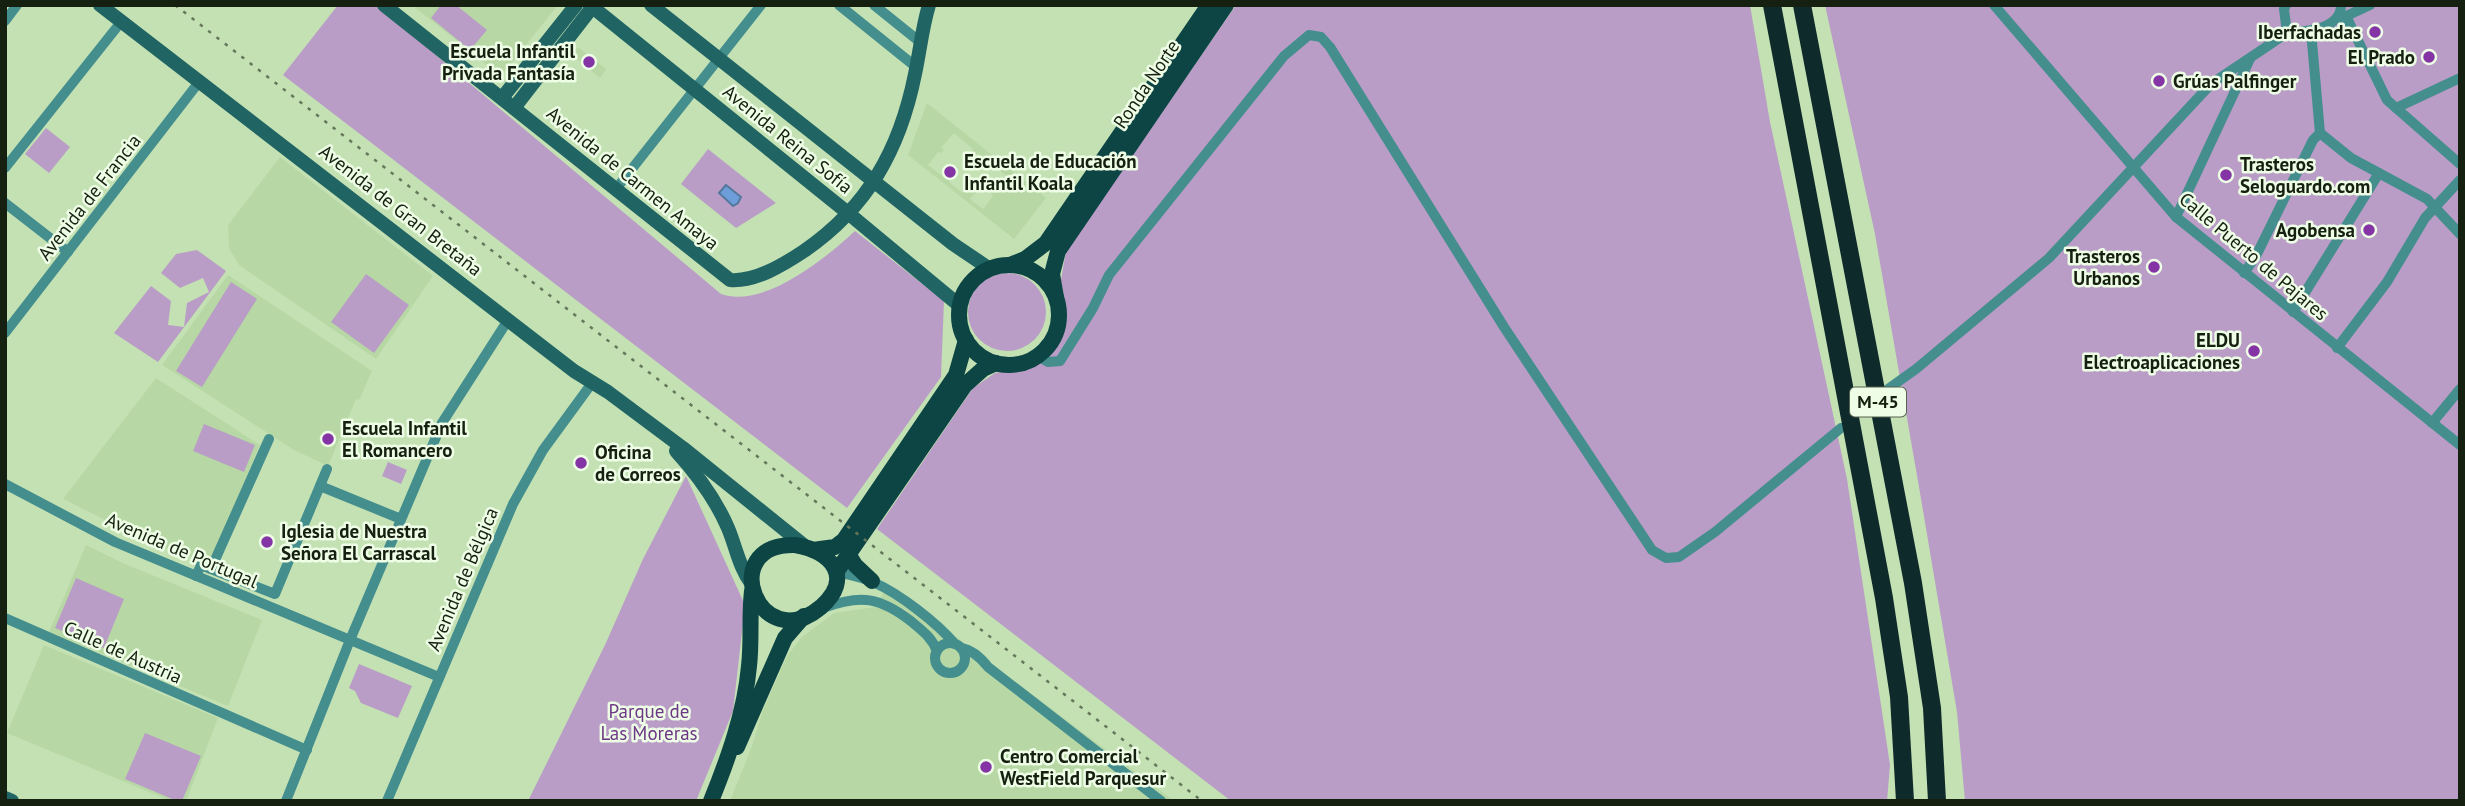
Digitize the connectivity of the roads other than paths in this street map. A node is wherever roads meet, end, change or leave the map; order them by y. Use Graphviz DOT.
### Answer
graph roads {
  1 [pos="17,5"];
  2 [pos="100,5"];
  3 [pos="384,5"];
  4 [pos="576,5"];
  5 [pos="651,5"];
  6 [pos="761,5"];
  7 [pos="839,5"];
  8 [pos="874,5"];
  9 [pos="929,5"];
  10 [pos="1209,5"];
  11 [pos="1226,5"];
  12 [pos="1772,5"];
  13 [pos="1802,5"];
  14 [pos="1994,5"];
  15 [pos="592,6"];
  16 [pos="2284,6"];
  17 [pos="2365,7"];
  18 [pos="2342,12"];
  19 [pos="5,20"];
  20 [pos="121,22"];
  21 [pos="2311,32"];
  22 [pos="2287,33"];
  23 [pos="920,42"];
  24 [pos="2252,56"];
  25 [pos="719,59"];
  26 [pos="916,67"];
  27 [pos="2460,78"];
  28 [pos="199,82"];
  29 [pos="695,89"];
  30 [pos="508,103"];
  31 [pos="2396,108"];
  32 [pos="2320,133"];
  33 [pos="2460,164"];
  34 [pos="2134,167"];
  35 [pos="5,168"];
  36 [pos="2379,173"];
  37 [pos="2460,180"];
  38 [pos="874,181"];
  39 [pos="616,189"];
  40 [pos="5,203"];
  41 [pos="2435,206"];
  42 [pos="849,213"];
  43 [pos="2176,217"];
  44 [pos="2460,234"];
  45 [pos="68,252"];
  46 [pos="1010,265"];
  47 [pos="990,268"];
  48 [pos="2244,273"];
  49 [pos="1056,297"];
  50 [pos="960,306"];
  51 [pos="2293,313"];
  52 [pos="508,320"];
  53 [pos="5,333"];
  54 [pos="966,340"];
  55 [pos="2337,348"];
  56 [pos="1038,356"];
  57 [pos="996,363"];
  58 [pos="592,383"];
  59 [pos="1888,389"];
  60 [pos="2460,389"];
  61 [pos="2432,423"];
  62 [pos="1841,428"];
  63 [pos="656,429"];
  64 [pos="268,439"];
  65 [pos="2460,445"];
  66 [pos="327,469"];
  67 [pos="5,484"];
  68 [pos="320,486"];
  69 [pos="401,519"];
  70 [pos="810,549"];
  71 [pos="849,555"];
  72 [pos="211,569"];
  73 [pos="837,571"];
  74 [pos="197,576"];
  75 [pos="872,581"];
  76 [pos="751,587"];
  77 [pos="810,613"];
  78 [pos="5,618"];
  79 [pos="350,640"];
  80 [pos="958,646"];
  81 [pos="937,651"];
  82 [pos="963,667"];
  83 [pos="988,667"];
  84 [pos="439,677"];
  85 [pos="307,750"];
  86 [pos="725,767"];
  87 [pos="5,798"];
  88 [pos="12,801"];
  89 [pos="286,801"];
  90 [pos="387,801"];
  91 [pos="711,801"];
  92 [pos="1161,801"];
  93 [pos="1905,801"];
  94 [pos="1937,801"];
  1 -- 19 [label="street"];
  2 -- 20 [label="street, Avenida de Gran Bretaña"];
  3 -- 30 [label="street, Avenida de Carmen Amaya"];
  4 -- 30 [label="street"];
  5 -- 25 [label="street, Avenida Reina Sofía"];
  6 -- 25 [label="street"];
  7 -- 26 [label="street"];
  8 -- 23 [label="street"];
  9 -- 23 [label="street, Avenida de Carmen Amaya"];
  10 -- 46 [label="main road, Ronda Norte"];
  11 -- 49 [label="main road, Ronda Norte"];
  12 -- 93 [label="highway, M-45"];
  13 -- 94 [label="highway, M-45"];
  14 -- 34 [label="street, Calle Puerto de Pajares"];
  15 -- 29 [label="street, Avenida Reina Sofía"];
  15 -- 30 [label="street"];
  16 -- 22 [label="street"];
  17 -- 18 [label="street"];
  18 -- 21 [label="street"];
  18 -- 31 [label="street"];
  20 -- 28 [label="street, Avenida de Gran Bretaña"];
  20 -- 35 [label="street"];
  21 -- 22 [label="street"];
  21 -- 32 [label="street"];
  22 -- 24 [label="street"];
  23 -- 26 [label="street, Avenida de Carmen Amaya"];
  24 -- 34 [label="street"];
  24 -- 43 [label="street"];
  25 -- 29 [label="street"];
  25 -- 38 [label="street, Avenida Reina Sofía"];
  26 -- 38 [label="street, Avenida de Carmen Amaya"];
  27 -- 31 [label="street"];
  28 -- 45 [label="street, Avenida de Francia"];
  28 -- 52 [label="street, Avenida de Gran Bretaña"];
  29 -- 39 [label="street"];
  29 -- 42 [label="street, Avenida Reina Sofía"];
  30 -- 39 [label="street, Avenida de Carmen Amaya"];
  31 -- 33 [label="street"];
  32 -- 36 [label="street"];
  32 -- 48 [label="street"];
  34 -- 43 [label="street, Calle Puerto de Pajares"];
  34 -- 59 [label="street"];
  36 -- 41 [label="street"];
  36 -- 51 [label="street"];
  37 -- 41 [label="street"];
  38 -- 42 [label="street, Avenida de Carmen Amaya"];
  38 -- 47 [label="street, Avenida Reina Sofía"];
  39 -- 42 [label="street, Avenida de Carmen Amaya"];
  40 -- 45 [label="street"];
  41 -- 44 [label="street"];
  41 -- 55 [label="street"];
  42 -- 50 [label="street, Avenida Reina Sofía"];
  43 -- 48 [label="street, Calle Puerto de Pajares"];
  45 -- 53 [label="street, Avenida de Francia"];
  46 -- 47 [label="main road, Ronda Norte"];
  46 -- 49 [label="main road"];
  47 -- 50 [label="main road"];
  48 -- 51 [label="street, Calle Puerto de Pajares"];
  49 -- 56 [label="main road, Ronda Norte"];
  50 -- 54 [label="main road"];
  51 -- 55 [label="street, Calle Puerto de Pajares"];
  52 -- 58 [label="street, Avenida de Gran Bretaña"];
  52 -- 69 [label="street"];
  54 -- 57 [label="main road"];
  54 -- 70 [label="main road"];
  55 -- 61 [label="street, Calle Puerto de Pajares"];
  56 -- 57 [label="main road"];
  56 -- 62 [label="street"];
  57 -- 71 [label="main road"];
  58 -- 63 [label="street, Avenida de Gran Bretaña"];
  58 -- 84 [label="street, Avenida de Bélgica"];
  60 -- 61 [label="street"];
  61 -- 65 [label="street, Calle Puerto de Pajares"];
  63 -- 70 [label="street, Avenida de Gran Bretaña"];
  63 -- 76 [label="street, Avenida de Gran Bretaña"];
  64 -- 72 [label="street"];
  66 -- 68 [label="street"];
  67 -- 74 [label="street, Avenida de Portugal"];
  68 -- 69 [label="street"];
  68 -- 72 [label="street"];
  69 -- 79 [label="street"];
  70 -- 73 [label="main road"];
  70 -- 76 [label="main road"];
  71 -- 73 [label="main road"];
  71 -- 75 [label="main road"];
  72 -- 74 [label="street"];
  73 -- 75 [label="street"];
  73 -- 77 [label="main road"];
  74 -- 79 [label="street, Avenida de Portugal"];
  75 -- 80 [label="street"];
  76 -- 77 [label="main road"];
  76 -- 86 [label="main road, Avenida de Gran Bretaña"];
  77 -- 81 [label="street"];
  77 -- 86 [label="main road, Avenida de Gran Bretaña"];
  78 -- 85 [label="street, Calle de Austria"];
  79 -- 84 [label="street, Avenida de Portugal"];
  79 -- 85 [label="street"];
  80 -- 81 [label="street"];
  80 -- 82 [label="street"];
  80 -- 83 [label="street"];
  81 -- 82 [label="street"];
  82 -- 83 [label="street"];
  83 -- 92 [label="street"];
  84 -- 90 [label="street, Avenida de Bélgica"];
  85 -- 89 [label="street"];
  86 -- 91 [label="main road, Avenida de Gran Bretaña"];
  87 -- 88 [label="street"];
}
